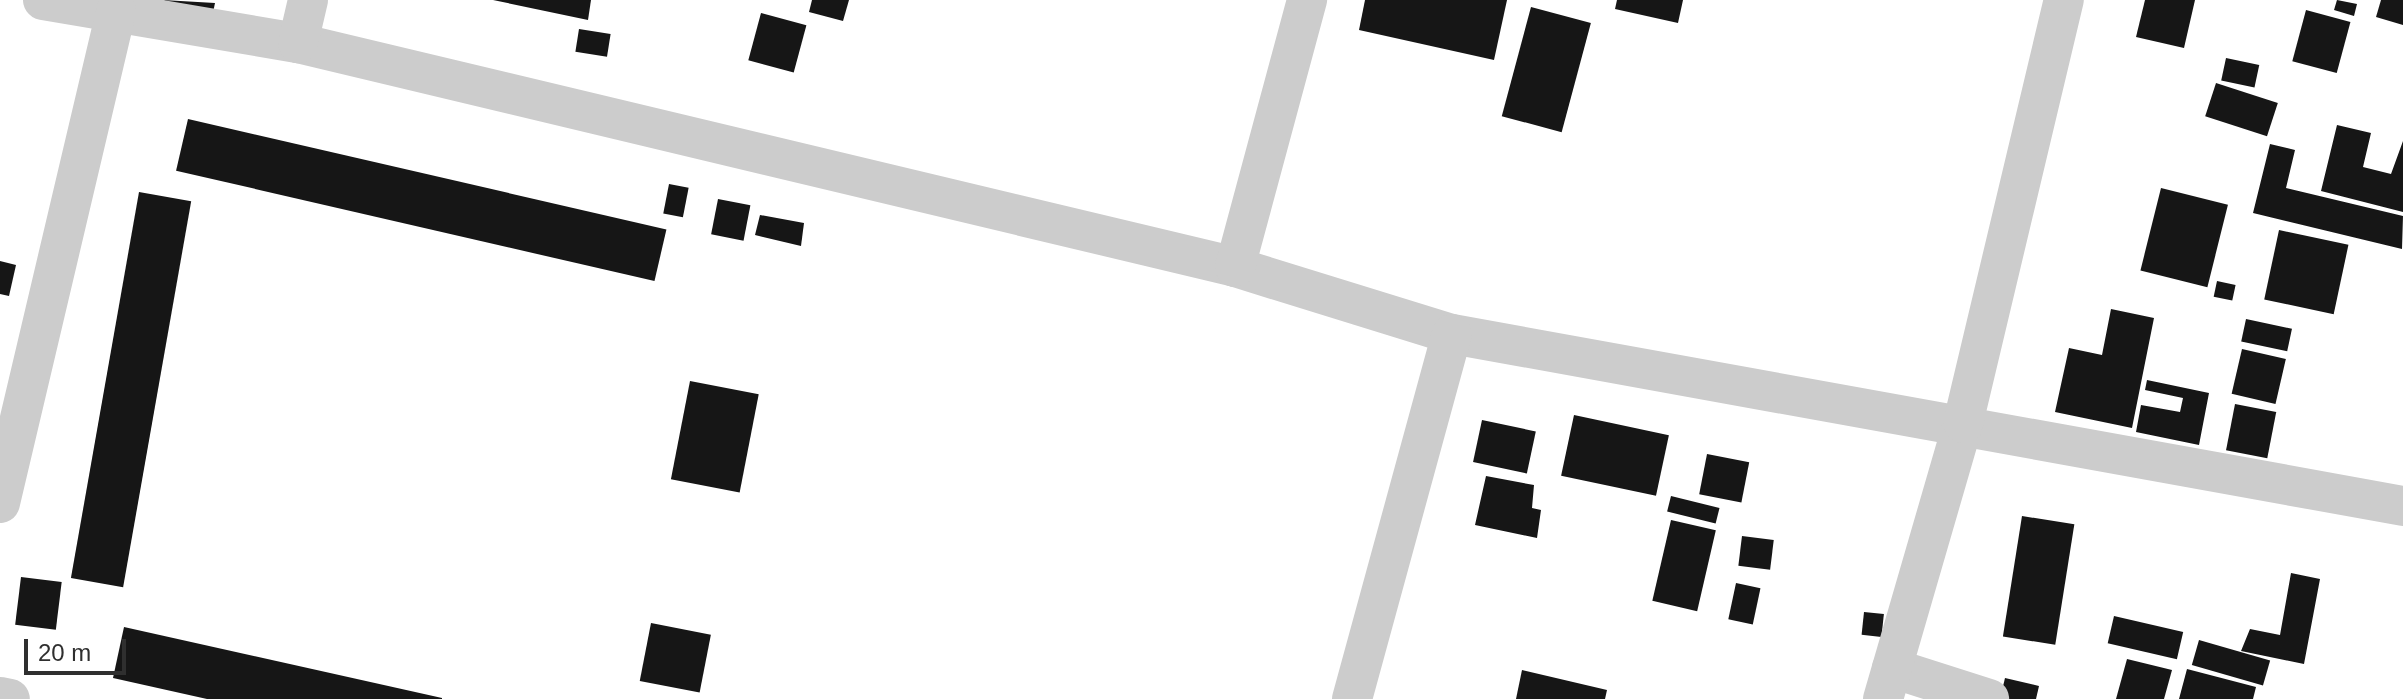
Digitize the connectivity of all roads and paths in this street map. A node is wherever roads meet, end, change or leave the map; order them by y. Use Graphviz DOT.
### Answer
graph roads {
  1 [pos="43,0"];
  2 [pos="308,0"];
  3 [pos="1307,0"];
  4 [pos="2064,0"];
  5 [pos="116,12"];
  6 [pos="298,43"];
  7 [pos="1235,267"];
  8 [pos="1452,334"];
  9 [pos="1963,423"];
  10 [pos="0,503"];
  11 [pos="2403,506"];
  12 [pos="1887,684"];
  13 [pos="0,697"];
  14 [pos="10,699"];
  15 [pos="1352,699"];
  16 [pos="1989,699"];
  1 -- 5 [label="street"];
  2 -- 6 [label="street"];
  3 -- 7 [label="street"];
  4 -- 9 [label="street"];
  5 -- 6 [label="street"];
  5 -- 10 [label="street"];
  6 -- 7 [label="street"];
  7 -- 8 [label="street"];
  8 -- 9 [label="street"];
  8 -- 15 [label="street"];
  9 -- 11 [label="street"];
  9 -- 12 [label="street"];
  12 -- 16 [label="street"];
  13 -- 14 [label="street"];
}
